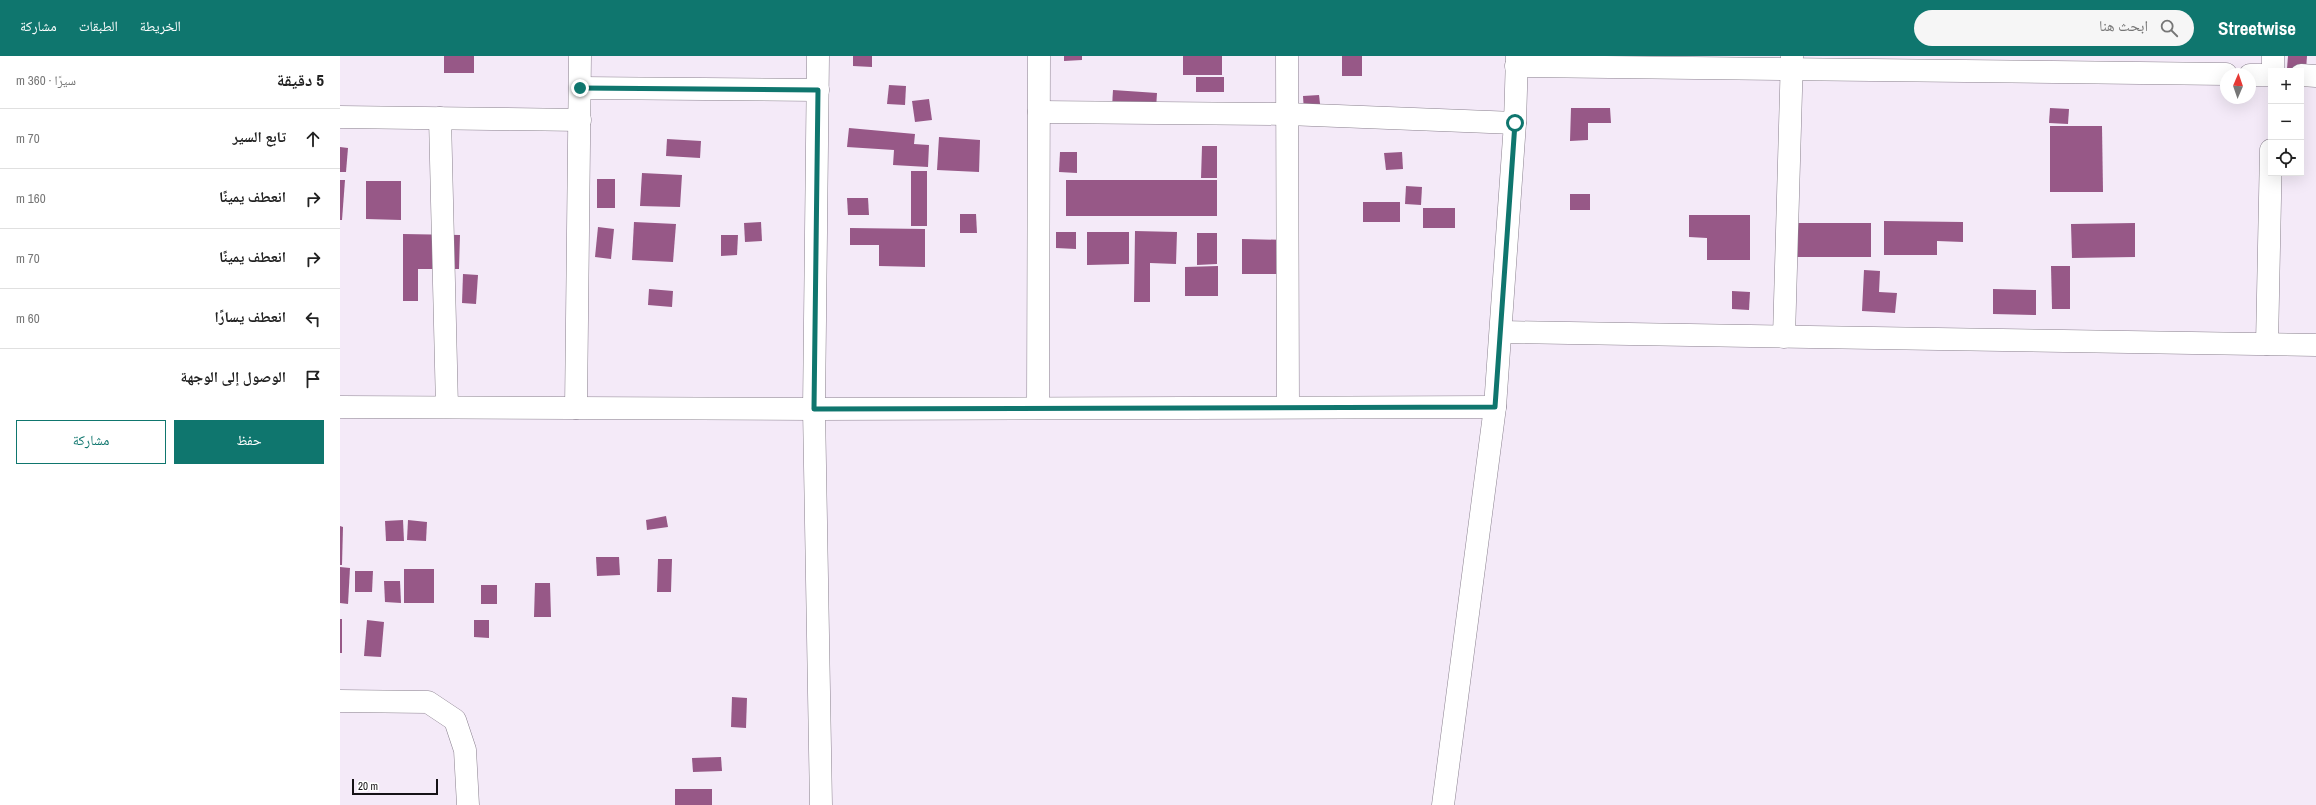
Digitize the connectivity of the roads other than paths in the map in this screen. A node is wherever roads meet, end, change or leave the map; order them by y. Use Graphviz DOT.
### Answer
graph roads {
  1 [pos="580,56"];
  2 [pos="818,56"];
  3 [pos="1039,56"];
  4 [pos="1287,56"];
  5 [pos="2273,56"];
  6 [pos="1517,61"];
  7 [pos="1792,63"];
  8 [pos="2273,68"];
  9 [pos="2220,74"];
  10 [pos="2256,75"];
  11 [pos="2268,75"];
  12 [pos="2304,75"];
  13 [pos="2316,76"];
  14 [pos="580,88"];
  15 [pos="818,90"];
  16 [pos="1039,112"];
  17 [pos="1287,114"];
  18 [pos="340,117"];
  19 [pos="440,118"];
  20 [pos="580,120"];
  21 [pos="1515,123"];
  22 [pos="2270,176"];
  23 [pos="1502,332"];
  24 [pos="1784,337"];
  25 [pos="2267,344"];
  26 [pos="2316,345"];
  27 [pos="340,407"];
  28 [pos="447,407"];
  29 [pos="1288,407"];
  30 [pos="1495,407"];
  31 [pos="576,408"];
  32 [pos="1038,408"];
  33 [pos="814,409"];
  34 [pos="340,701"];
  35 [pos="468,805"];
  36 [pos="821,805"];
  37 [pos="1443,805"];
  1 -- 14 [label="street"];
  2 -- 15 [label="street"];
  3 -- 16 [label="street"];
  4 -- 17 [label="street"];
  5 -- 8 [label="street"];
  6 -- 7 [label="street"];
  6 -- 21 [label="street"];
  7 -- 9 [label="street"];
  7 -- 24 [label="street"];
  10 -- 11 [label="street"];
  12 -- 13 [label="street"];
  14 -- 15 [label="street"];
  14 -- 20 [label="street"];
  15 -- 33 [label="street"];
  16 -- 17 [label="street"];
  16 -- 32 [label="street"];
  17 -- 21 [label="street"];
  17 -- 29 [label="street"];
  18 -- 19 [label="street"];
  19 -- 20 [label="street"];
  19 -- 28 [label="street"];
  20 -- 31 [label="street"];
  21 -- 23 [label="street"];
  22 -- 25 [label="street"];
  23 -- 24 [label="street"];
  23 -- 30 [label="street"];
  24 -- 25 [label="street"];
  25 -- 26 [label="street"];
  27 -- 28 [label="street"];
  28 -- 31 [label="street"];
  29 -- 30 [label="street"];
  29 -- 32 [label="street"];
  30 -- 37 [label="street"];
  31 -- 33 [label="street"];
  32 -- 33 [label="street"];
  33 -- 36 [label="street"];
  34 -- 35 [label="street"];
}
